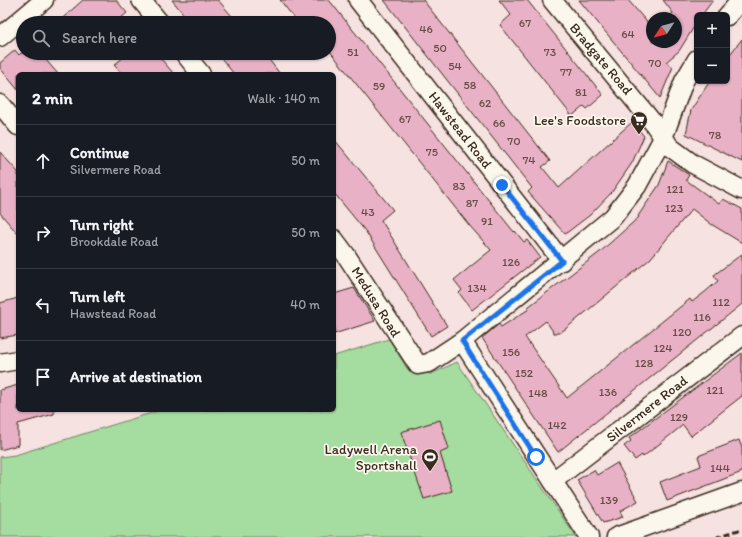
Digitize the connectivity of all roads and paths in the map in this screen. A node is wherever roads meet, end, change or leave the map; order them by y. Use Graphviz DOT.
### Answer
graph roads {
  1 [pos="44,0"];
  2 [pos="141,0"];
  3 [pos="358,0"];
  4 [pos="552,0"];
  5 [pos="740,0"];
  6 [pos="730,12"];
  7 [pos="25,16"];
  8 [pos="154,16"];
  9 [pos="16,24"];
  10 [pos="0,37"];
  11 [pos="190,60"];
  12 [pos="694,65"];
  13 [pos="199,72"];
  14 [pos="0,104"];
  15 [pos="16,124"];
  16 [pos="663,138"];
  17 [pos="742,190"];
  18 [pos="336,246"];
  19 [pos="340,259"];
  20 [pos="562,261"];
  21 [pos="742,336"];
  22 [pos="462,341"];
  23 [pos="16,360"];
  24 [pos="0,363"];
  25 [pos="553,481"];
  26 [pos="742,492"];
  27 [pos="589,537"];
  28 [pos="616,537"];
  1 -- 7 [label="street"];
  2 -- 8 [label="street"];
  3 -- 20 [label="street, Hawstead Road"];
  4 -- 16 [label="street, Bradgate Road"];
  5 -- 6 [label="street"];
  9 -- 10 [label="street"];
  11 -- 13 [label="street"];
  12 -- 16 [label="street"];
  14 -- 15 [label="street"];
  16 -- 17 [label="street, Bradgate Road"];
  16 -- 20 [label="street"];
  18 -- 19 [label="street, Medusa Road"];
  19 -- 22 [label="street, Medusa Road"];
  20 -- 22 [label="street"];
  21 -- 25 [label="street, Silvermere Road"];
  22 -- 25 [label="street"];
  23 -- 24 [label="street"];
  25 -- 27 [label="street"];
  26 -- 28 [label="street"];
}
